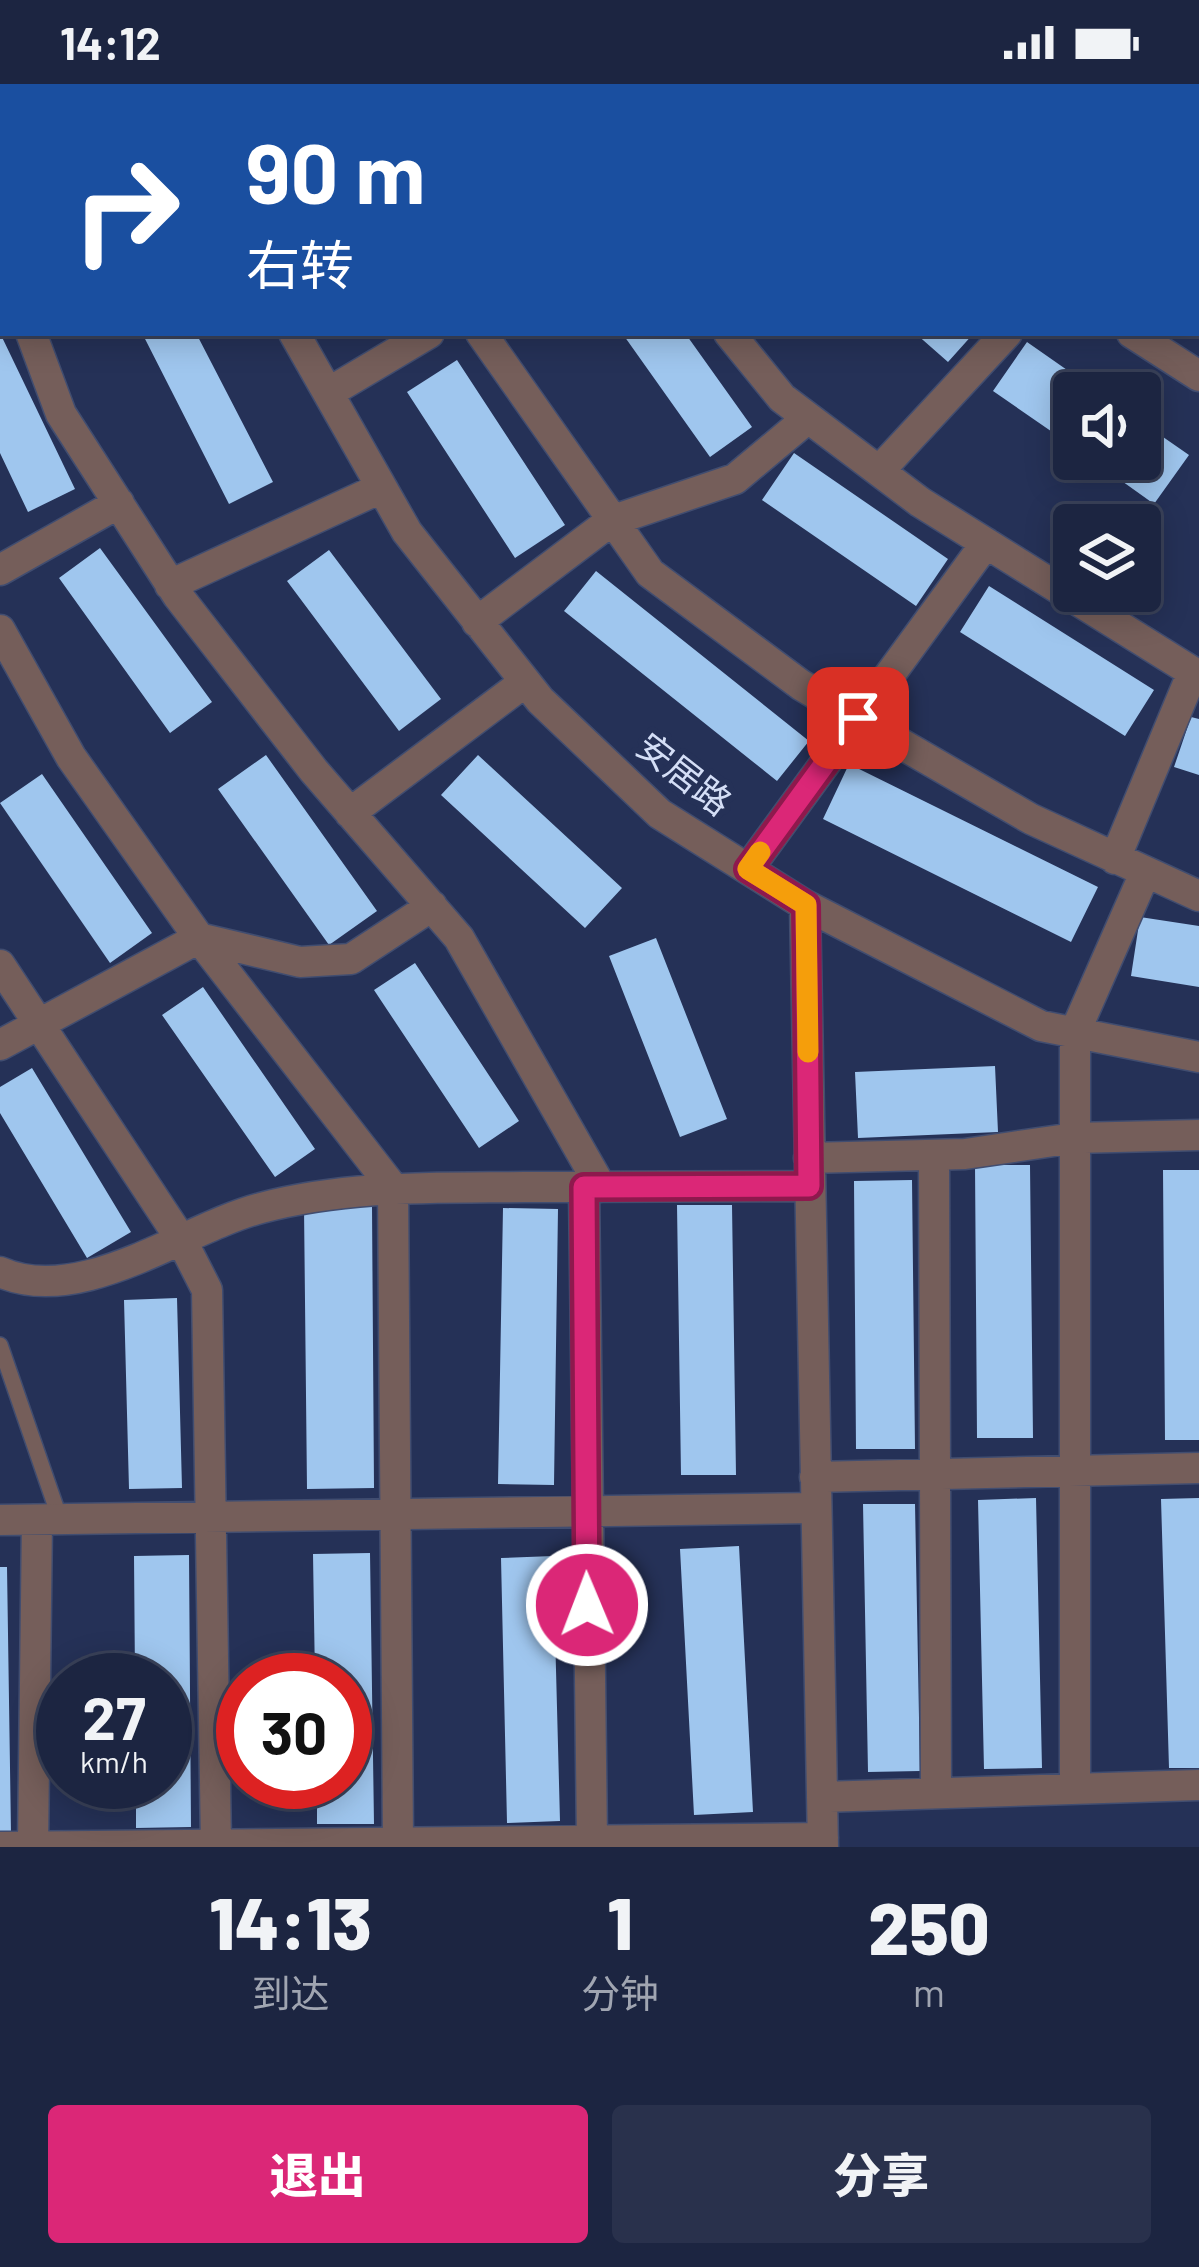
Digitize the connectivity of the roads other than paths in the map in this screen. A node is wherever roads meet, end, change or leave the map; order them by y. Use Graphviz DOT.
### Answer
graph roads {
  1 [pos="32,336"];
  2 [pos="296,336"];
  3 [pos="424,336"];
  4 [pos="491,336"];
  5 [pos="731,336"];
  6 [pos="1004,336"];
  7 [pos="1152,338"];
  8 [pos="1199,376"];
  9 [pos="328,393"];
  10 [pos="808,418"];
  11 [pos="879,471"];
  12 [pos="381,488"];
  13 [pos="118,503"];
  14 [pos="611,521"];
  15 [pos="986,543"];
  16 [pos="0,570"];
  17 [pos="170,584"];
  18 [pos="477,622"];
  19 [pos="0,629"];
  20 [pos="1196,675"];
  21 [pos="525,682"];
  22 [pos="858,718"];
  23 [pos="350,813"];
  24 [pos="1115,859"];
  25 [pos="748,869"];
  26 [pos="1145,873"];
  27 [pos="1199,896"];
  28 [pos="806,905"];
  29 [pos="432,906"];
  30 [pos="199,938"];
  31 [pos="0,965"];
  32 [pos="40,1023"];
  33 [pos="1075,1033"];
  34 [pos="0,1045"];
  35 [pos="1199,1057"];
  36 [pos="1199,1135"];
  37 [pos="1073,1138"];
  38 [pos="934,1155"];
  39 [pos="809,1172"];
  40 [pos="592,1187"];
  41 [pos="393,1188"];
  42 [pos="182,1241"];
  43 [pos="0,1272"];
  44 [pos="0,1345"];
  45 [pos="1199,1468"];
  46 [pos="1073,1471"];
  47 [pos="935,1474"];
  48 [pos="816,1493"];
  49 [pos="586,1512"];
  50 [pos="397,1515"];
  51 [pos="212,1517"];
  52 [pos="0,1520"];
  53 [pos="48,1520"];
  54 [pos="1199,1785"];
  55 [pos="1075,1789"];
  56 [pos="936,1793"];
  57 [pos="822,1797"];
  58 [pos="592,1840"];
  59 [pos="398,1842"];
  60 [pos="823,1842"];
  61 [pos="216,1844"];
  62 [pos="0,1846"];
  63 [pos="33,1846"];
  1 -- 13 [label="street"];
  2 -- 9 [label="street, 安居路"];
  3 -- 9 [label="street"];
  4 -- 14 [label="street"];
  5 -- 10 [label="street"];
  6 -- 11 [label="street"];
  7 -- 8 [label="street"];
  9 -- 12 [label="street, 安居路"];
  10 -- 11 [label="street"];
  10 -- 14 [label="street"];
  11 -- 15 [label="street"];
  12 -- 17 [label="street"];
  12 -- 18 [label="street, 安居路"];
  13 -- 16 [label="street"];
  13 -- 17 [label="street"];
  14 -- 18 [label="street"];
  14 -- 22 [label="street"];
  15 -- 20 [label="street"];
  15 -- 22 [label="street"];
  17 -- 23 [label="street"];
  18 -- 21 [label="street, 安居路"];
  19 -- 30 [label="street"];
  20 -- 24 [label="street"];
  21 -- 23 [label="street"];
  21 -- 25 [label="street, 安居路"];
  22 -- 24 [label="street"];
  22 -- 25 [label="street"];
  23 -- 29 [label="street"];
  24 -- 26 [label="street"];
  25 -- 28 [label="street, 安居路"];
  26 -- 27 [label="street"];
  26 -- 33 [label="street"];
  28 -- 33 [label="street, 安居路"];
  28 -- 39 [label="street"];
  29 -- 30 [label="street"];
  29 -- 40 [label="street"];
  30 -- 32 [label="street"];
  30 -- 41 [label="street"];
  31 -- 32 [label="street"];
  32 -- 34 [label="street"];
  32 -- 42 [label="street"];
  33 -- 35 [label="street, 安居路"];
  33 -- 37 [label="street"];
  36 -- 37 [label="street"];
  37 -- 38 [label="street"];
  37 -- 46 [label="street"];
  38 -- 39 [label="street"];
  38 -- 47 [label="street"];
  39 -- 40 [label="street"];
  39 -- 48 [label="street"];
  40 -- 41 [label="street"];
  40 -- 49 [label="street"];
  41 -- 42 [label="street"];
  41 -- 50 [label="street"];
  42 -- 43 [label="street"];
  42 -- 51 [label="street"];
  44 -- 53 [label="lane"];
  45 -- 46 [label="street"];
  46 -- 47 [label="street"];
  46 -- 55 [label="street"];
  47 -- 48 [label="street"];
  47 -- 56 [label="street"];
  48 -- 49 [label="street"];
  48 -- 57 [label="street"];
  49 -- 50 [label="street"];
  49 -- 58 [label="street"];
  50 -- 51 [label="street"];
  50 -- 59 [label="street"];
  51 -- 53 [label="street"];
  51 -- 61 [label="street"];
  52 -- 53 [label="street"];
  53 -- 63 [label="street"];
  54 -- 55 [label="street"];
  55 -- 56 [label="street"];
  56 -- 57 [label="street"];
  57 -- 60 [label="street"];
  58 -- 59 [label="street"];
  58 -- 60 [label="street"];
  59 -- 61 [label="street"];
  61 -- 63 [label="street"];
  62 -- 63 [label="street"];
}
